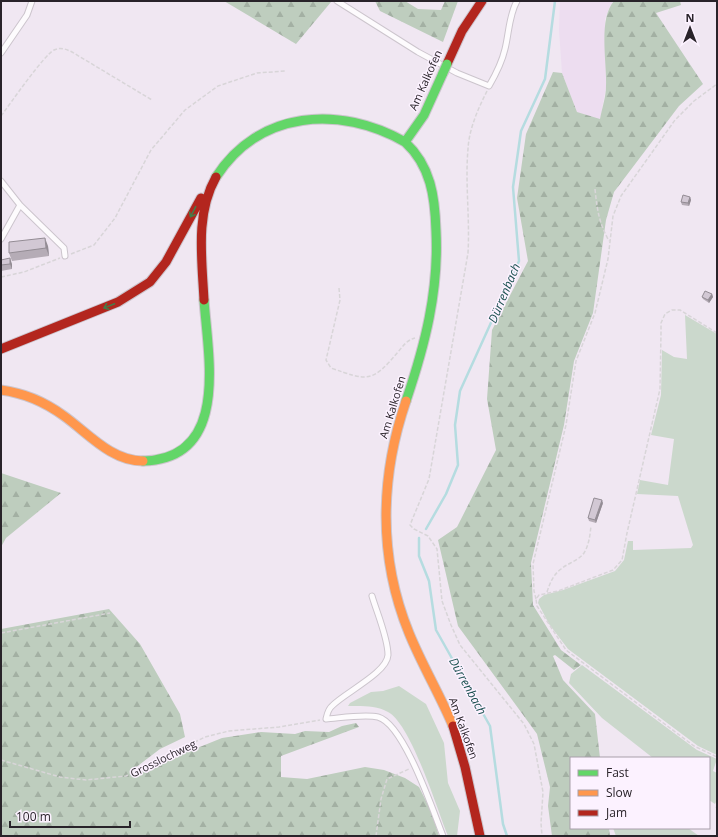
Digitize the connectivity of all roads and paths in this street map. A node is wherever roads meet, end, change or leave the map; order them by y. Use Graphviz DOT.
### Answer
graph roads {
  1 [pos="32,1"];
  2 [pos="337,1"];
  3 [pos="482,1"];
  4 [pos="518,1"];
  5 [pos="1,53"];
  6 [pos="286,71"];
  7 [pos="717,84"];
  8 [pos="490,86"];
  9 [pos="152,100"];
  10 [pos="1,116"];
  11 [pos="405,142"];
  12 [pos="214,179"];
  13 [pos="1,181"];
  14 [pos="595,189"];
  15 [pos="20,205"];
  16 [pos="1,239"];
  17 [pos="609,241"];
  18 [pos="65,256"];
  19 [pos="1,277"];
  20 [pos="339,288"];
  21 [pos="717,333"];
  22 [pos="426,336"];
  23 [pos="1,349"];
  24 [pos="1,390"];
  25 [pos="591,526"];
  26 [pos="547,592"];
  27 [pos="372,596"];
  28 [pos="536,599"];
  29 [pos="110,613"];
  30 [pos="1,633"];
  31 [pos="326,719"];
  32 [pos="717,757"];
  33 [pos="1,760"];
  34 [pos="414,767"];
  35 [pos="376,836"];
  36 [pos="443,836"];
  37 [pos="480,836"];
  38 [pos="542,836"];
  1 -- 5 [label="lane"];
  2 -- 8 [label="lane"];
  3 -- 11 [label="main road, Am Kalkofen, bridge"];
  4 -- 8 [label="lane"];
  6 -- 18 [label="path"];
  7 -- 17 [label="path"];
  8 -- 38 [label="path"];
  9 -- 10 [label="path"];
  11 -- 12 [label="main road"];
  11 -- 22 [label="main road, Am Kalkofen"];
  12 -- 23 [label="main road, one-way"];
  12 -- 24 [label="main road"];
  13 -- 15 [label="lane"];
  14 -- 17 [label="path"];
  15 -- 16 [label="lane"];
  15 -- 18 [label="lane"];
  17 -- 28 [label="path"];
  18 -- 19 [label="path"];
  20 -- 22 [label="path"];
  21 -- 26 [label="path"];
  22 -- 37 [label="main road, Am Kalkofen"];
  25 -- 26 [label="path"];
  26 -- 28 [label="path"];
  27 -- 31 [label="lane"];
  28 -- 32 [label="path"];
  29 -- 30 [label="path"];
  31 -- 33 [label="path, Grosslochweg"];
  31 -- 34 [label="lane"];
  34 -- 35 [label="path"];
  34 -- 36 [label="lane"];
}
